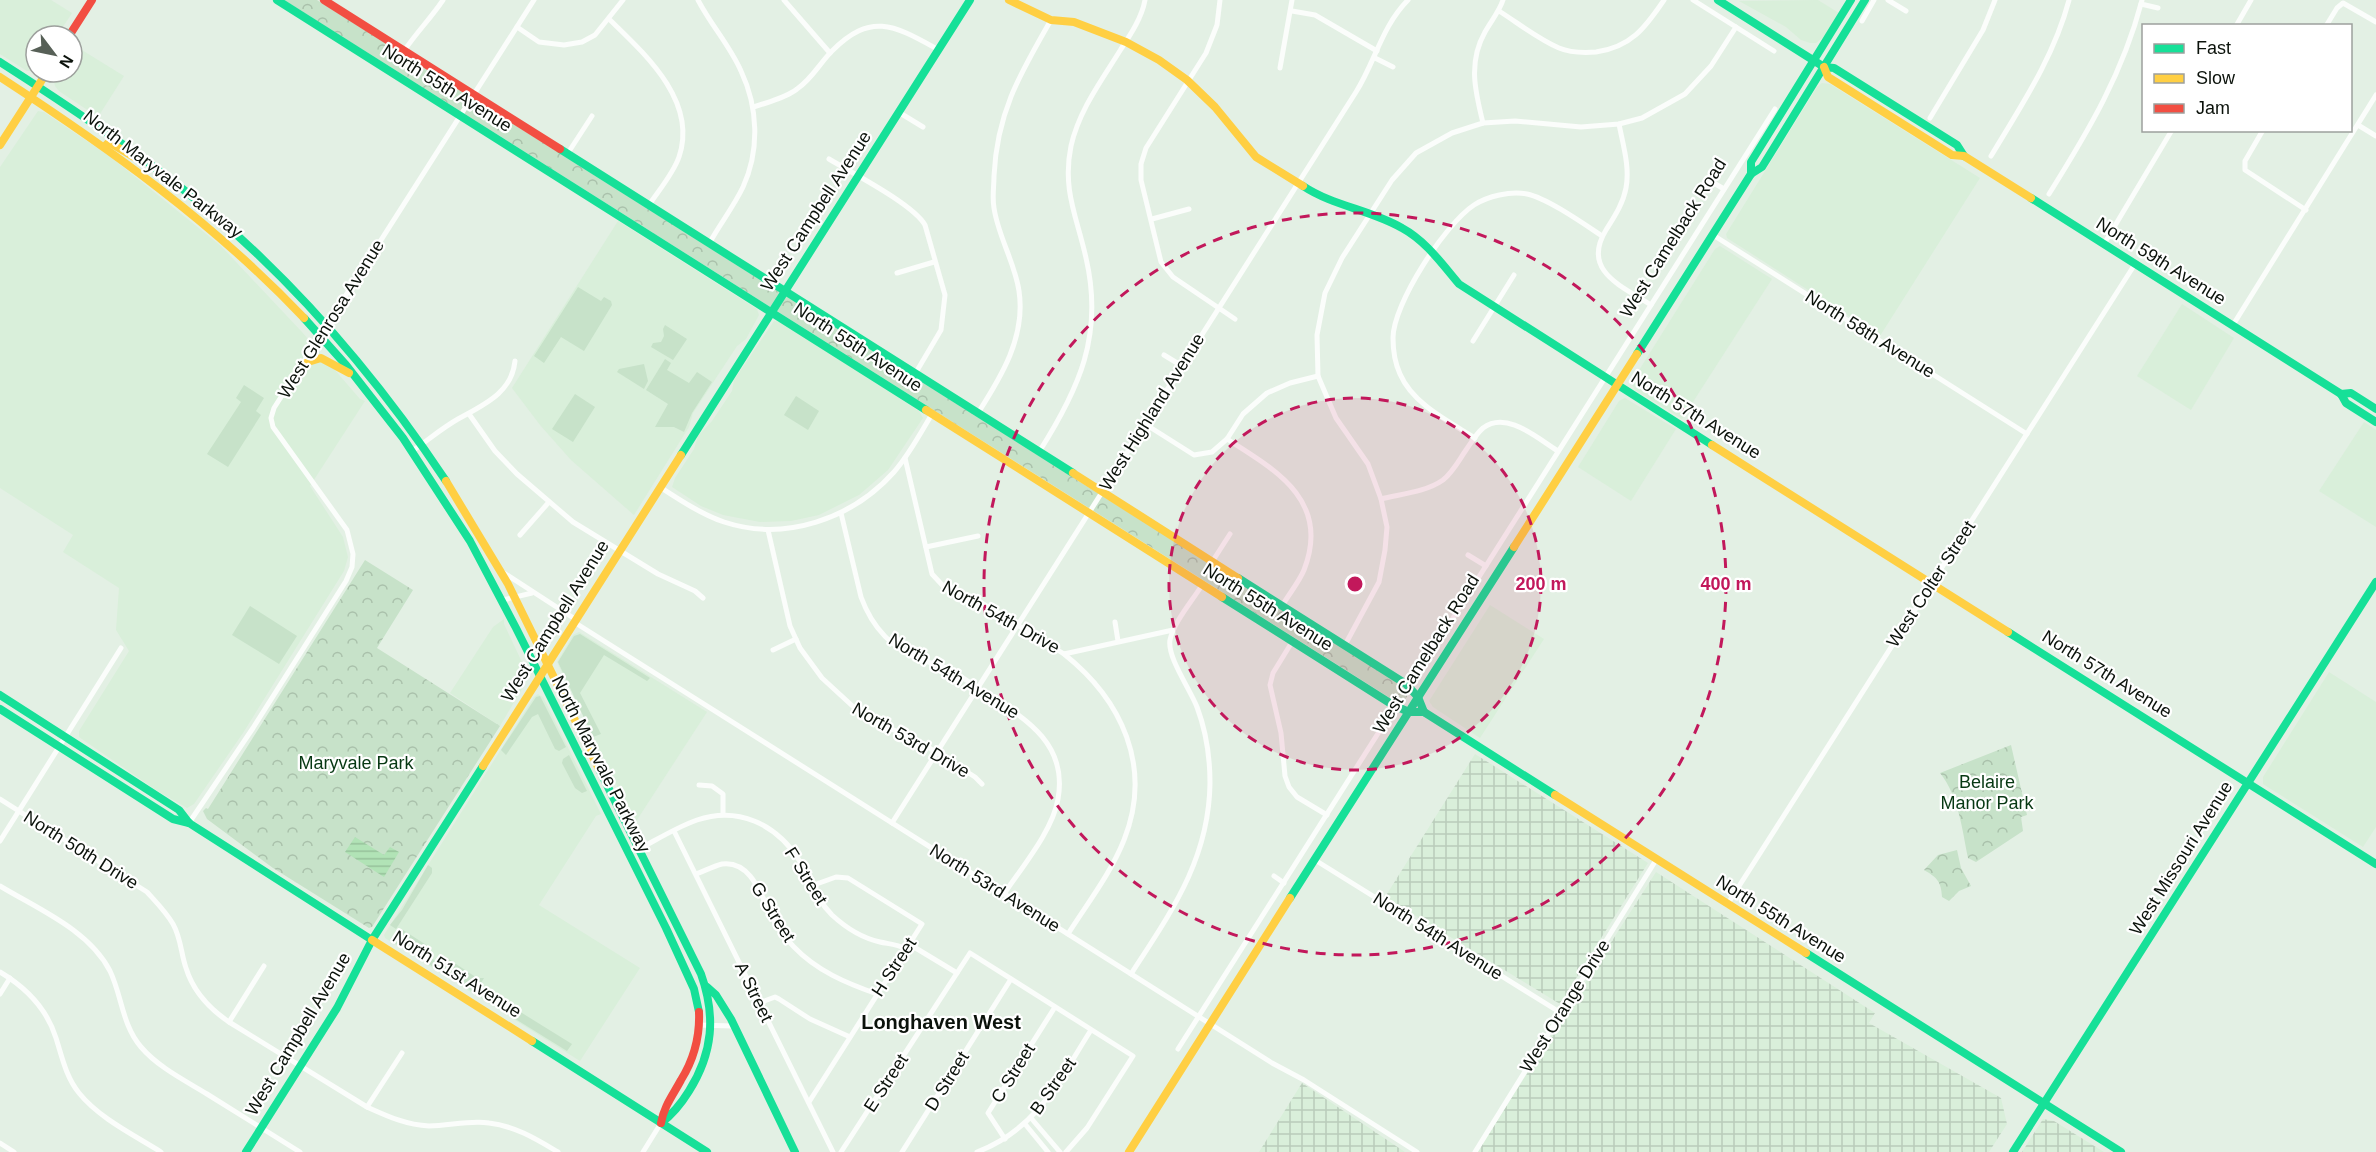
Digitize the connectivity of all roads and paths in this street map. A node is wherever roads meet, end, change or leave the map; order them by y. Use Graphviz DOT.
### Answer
graph roads {
  1 [pos="92,0"];
  2 [pos="277,0"];
  3 [pos="324,0"];
  4 [pos="443,0"];
  5 [pos="534,0"];
  6 [pos="623,0"];
  7 [pos="698,0"];
  8 [pos="784,0"];
  9 [pos="970,0"];
  10 [pos="1009,0"];
  11 [pos="1145,0"];
  12 [pos="1220,0"];
  13 [pos="1292,0"];
  14 [pos="1408,0"];
  15 [pos="1503,0"];
  16 [pos="1664,0"];
  17 [pos="1693,0"];
  18 [pos="1718,0"];
  19 [pos="1851,0"];
  20 [pos="1874,0"];
  21 [pos="1888,0"];
  22 [pos="1995,0"];
  23 [pos="2069,0"];
  24 [pos="2251,0"];
  25 [pos="2142,2"];
  26 [pos="1865,5"];
  27 [pos="2158,8"];
  28 [pos="1292,10"];
  29 [pos="1499,11"];
  30 [pos="1906,11"];
  31 [pos="609,19"];
  32 [pos="1051,20"];
  33 [pos="1862,21"];
  34 [pos="2376,22"];
  35 [pos="77,24"];
  36 [pos="2237,24"];
  37 [pos="2327,24"];
  38 [pos="517,27"];
  39 [pos="1736,27"];
  40 [pos="1777,37"];
  41 [pos="1126,42"];
  42 [pos="1763,44"];
  43 [pos="939,50"];
  44 [pos="404,51"];
  45 [pos="1774,51"];
  46 [pos="830,53"];
  47 [pos="1376,54"];
  48 [pos="1814,61"];
  49 [pos="0,62"];
  50 [pos="1393,67"];
  51 [pos="1824,67"];
  52 [pos="1280,68"];
  53 [pos="0,77"];
  54 [pos="1187,80"];
  55 [pos="38,86"];
  56 [pos="473,95"];
  57 [pos="2376,95"];
  58 [pos="31,96"];
  59 [pos="754,107"];
  60 [pos="1775,109"];
  61 [pos="900,112"];
  62 [pos="460,116"];
  63 [pos="592,116"];
  64 [pos="1930,118"];
  65 [pos="1484,123"];
  66 [pos="1771,123"];
  67 [pos="1619,124"];
  68 [pos="2358,125"];
  69 [pos="922,127"];
  70 [pos="2171,132"];
  71 [pos="2262,132"];
  72 [pos="2376,136"];
  73 [pos="0,146"];
  74 [pos="105,146"];
  75 [pos="568,153"];
  76 [pos="1991,156"];
  77 [pos="829,159"];
  78 [pos="148,162"];
  79 [pos="1751,174"];
  80 [pos="858,176"];
  81 [pos="1707,179"];
  82 [pos="1297,183"];
  83 [pos="1724,189"];
  84 [pos="2049,194"];
  85 [pos="650,205"];
  86 [pos="1189,208"];
  87 [pos="2306,210"];
  88 [pos="1370,214"];
  89 [pos="1152,219"];
  90 [pos="1713,235"];
  91 [pos="1602,236"];
  92 [pos="710,242"];
  93 [pos="2103,244"];
  94 [pos="1432,251"];
  95 [pos="934,262"];
  96 [pos="2135,264"];
  97 [pos="897,273"];
  98 [pos="1514,275"];
  99 [pos="785,290"];
  100 [pos="1651,305"];
  101 [pos="1218,307"];
  102 [pos="1493,307"];
  103 [pos="771,312"];
  104 [pos="1234,319"];
  105 [pos="326,325"];
  106 [pos="2233,325"];
  107 [pos="320,336"];
  108 [pos="1473,340"];
  109 [pos="1164,355"];
  110 [pos="515,361"];
  111 [pos="300,366"];
  112 [pos="1182,366"];
  113 [pos="915,374"];
  114 [pos="354,376"];
  115 [pos="1318,376"];
  116 [pos="1604,378"];
  117 [pos="1616,385"];
  118 [pos="2341,394"];
  119 [pos="2376,409"];
  120 [pos="978,413"];
  121 [pos="468,414"];
  122 [pos="932,414"];
  123 [pos="2376,422"];
  124 [pos="1145,424"];
  125 [pos="2027,434"];
  126 [pos="1475,438"];
  127 [pos="1227,439"];
  128 [pos="422,444"];
  129 [pos="412,451"];
  130 [pos="1558,451"];
  131 [pos="1039,452"];
  132 [pos="905,458"];
  133 [pos="660,487"];
  134 [pos="1101,492"];
  135 [pos="1381,499"];
  136 [pos="549,502"];
  137 [pos="841,513"];
  138 [pos="1088,514"];
  139 [pos="768,530"];
  140 [pos="1230,534"];
  141 [pos="520,535"];
  142 [pos="978,536"];
  143 [pos="926,547"];
  144 [pos="619,550"];
  145 [pos="1468,555"];
  146 [pos="1212,562"];
  147 [pos="1486,566"];
  148 [pos="501,571"];
  149 [pos="2376,582"];
  150 [pos="1932,584"];
  151 [pos="1202,585"];
  152 [pos="534,593"];
  153 [pos="515,596"];
  154 [pos="703,598"];
  155 [pos="503,600"];
  156 [pos="1282,606"];
  157 [pos="575,621"];
  158 [pos="1115,622"];
  159 [pos="1017,625"];
  160 [pos="1173,630"];
  161 [pos="796,639"];
  162 [pos="1118,641"];
  163 [pos="1292,642"];
  164 [pos="1345,645"];
  165 [pos="121,648"];
  166 [pos="772,650"];
  167 [pos="1064,654"];
  168 [pos="547,664"];
  169 [pos="539,677"];
  170 [pos="1415,678"];
  171 [pos="977,688"];
  172 [pos="0,695"];
  173 [pos="1418,697"];
  174 [pos="0,709"];
  175 [pos="555,709"];
  176 [pos="1409,712"];
  177 [pos="1424,712"];
  178 [pos="1384,724"];
  179 [pos="1290,731"];
  180 [pos="1281,733"];
  181 [pos="66,737"];
  182 [pos="588,746"];
  183 [pos="59,747"];
  184 [pos="937,753"];
  185 [pos="604,778"];
  186 [pos="2248,783"];
  187 [pos="982,784"];
  188 [pos="699,785"];
  189 [pos="597,792"];
  190 [pos="0,799"];
  191 [pos="19,811"];
  192 [pos="723,814"];
  193 [pos="1327,815"];
  194 [pos="189,823"];
  195 [pos="892,823"];
  196 [pos="674,831"];
  197 [pos="0,841"];
  198 [pos="639,849"];
  199 [pos="1315,860"];
  200 [pos="1656,860"];
  201 [pos="2376,864"];
  202 [pos="696,874"];
  203 [pos="1274,876"];
  204 [pos="1284,883"];
  205 [pos="0,886"];
  206 [pos="812,886"];
  207 [pos="1004,894"];
  208 [pos="1727,905"];
  209 [pos="1068,934"];
  210 [pos="372,940"];
  211 [pos="907,946"];
  212 [pos="264,966"];
  213 [pos="0,972"];
  214 [pos="957,972"];
  215 [pos="1131,974"];
  216 [pos="10,978"];
  217 [pos="1011,979"];
  218 [pos="706,985"];
  219 [pos="0,994"];
  220 [pos="877,994"];
  221 [pos="759,1003"];
  222 [pos="1055,1007"];
  223 [pos="1561,1013"];
  224 [pos="1198,1016"];
  225 [pos="229,1022"];
  226 [pos="713,1024"];
  227 [pos="1211,1024"];
  228 [pos="699,1025"];
  229 [pos="732,1026"];
  230 [pos="1091,1030"];
  231 [pos="850,1037"];
  232 [pos="1178,1049"];
  233 [pos="402,1053"];
  234 [pos="301,1066"];
  235 [pos="808,1102"];
  236 [pos="2044,1104"];
  237 [pos="367,1107"];
  238 [pos="1031,1118"];
  239 [pos="661,1123"];
  240 [pos="1025,1124"];
  241 [pos="262,1128"];
  242 [pos="1005,1139"];
  243 [pos="0,1143"];
  244 [pos="14,1152"];
  245 [pos="161,1152"];
  246 [pos="246,1152"];
  247 [pos="300,1152"];
  248 [pos="558,1152"];
  249 [pos="643,1152"];
  250 [pos="707,1152"];
  251 [pos="795,1152"];
  252 [pos="833,1152"];
  253 [pos="841,1152"];
  254 [pos="902,1152"];
  255 [pos="977,1152"];
  256 [pos="1048,1152"];
  257 [pos="1059,1152"];
  258 [pos="1066,1152"];
  259 [pos="1129,1152"];
  260 [pos="1418,1152"];
  261 [pos="1475,1152"];
  262 [pos="2013,1152"];
  263 [pos="2121,1152"];
  1 -- 35 [label="street"];
  2 -- 62 [label="street, North 55th Avenue"];
  3 -- 44 [label="street, North 55th Avenue"];
  4 -- 44 [label="street"];
  5 -- 38 [label="street, West Glenrosa Avenue"];
  6 -- 31 [label="street"];
  7 -- 59 [label="street"];
  8 -- 46 [label="street"];
  9 -- 43 [label="street, West Campbell Avenue"];
  10 -- 32 [label="street, North 57th Avenue"];
  11 -- 41 [label="street"];
  12 -- 54 [label="street"];
  13 -- 28 [label="street"];
  14 -- 47 [label="street, West Highland Avenue"];
  15 -- 29 [label="street"];
  16 -- 29 [label="street"];
  17 -- 39 [label="street"];
  18 -- 40 [label="street, North 59th Avenue"];
  19 -- 48 [label="street, West Camelback Road"];
  20 -- 26 [label="street, West Camelback Road"];
  21 -- 30 [label="street"];
  22 -- 64 [label="street"];
  23 -- 76 [label="street"];
  24 -- 36 [label="street"];
  25 -- 27 [label="street"];
  25 -- 84 [label="street"];
  26 -- 33 [label="street, West Camelback Road"];
  26 -- 51 [label="street, West Camelback Road"];
  28 -- 47 [label="street"];
  28 -- 52 [label="street"];
  29 -- 65 [label="street"];
  31 -- 38 [label="street"];
  31 -- 85 [label="street"];
  32 -- 41 [label="street, North 57th Avenue"];
  32 -- 120 [label="street"];
  34 -- 37 [label="street"];
  38 -- 56 [label="street, West Glenrosa Avenue"];
  39 -- 42 [label="street"];
  39 -- 67 [label="street"];
  40 -- 42 [label="street"];
  40 -- 48 [label="street, North 59th Avenue"];
  41 -- 54 [label="street, North 57th Avenue"];
  41 -- 131 [label="street"];
  42 -- 45 [label="street"];
  43 -- 46 [label="street"];
  43 -- 61 [label="street, West Campbell Avenue"];
  44 -- 56 [label="street, North 55th Avenue"];
  46 -- 59 [label="street"];
  47 -- 50 [label="street"];
  47 -- 82 [label="street, West Highland Avenue"];
  48 -- 51 [label="street, North 59th Avenue"];
  48 -- 66 [label="street, West Camelback Road"];
  49 -- 55 [label="street, North Maryvale Parkway"];
  51 -- 79 [label="street, West Camelback Road"];
  51 -- 93 [label="street, North 59th Avenue"];
  53 -- 58 [label="street, North Maryvale Parkway"];
  54 -- 82 [label="street, North 57th Avenue"];
  54 -- 89 [label="street"];
  55 -- 58 [label="street"];
  55 -- 78 [label="street, North Maryvale Parkway"];
  56 -- 62 [label="street, West Glenrosa Avenue"];
  56 -- 75 [label="street, North 55th Avenue"];
  57 -- 68 [label="street"];
  58 -- 73 [label="street"];
  58 -- 74 [label="street, North Maryvale Parkway"];
  59 -- 92 [label="street"];
  60 -- 66 [label="street, West Camelback Road"];
  61 -- 69 [label="street"];
  61 -- 80 [label="street, West Campbell Avenue"];
  62 -- 103 [label="street, North 55th Avenue"];
  62 -- 105 [label="street, West Glenrosa Avenue"];
  63 -- 75 [label="street"];
  65 -- 67 [label="street"];
  65 -- 88 [label="street"];
  66 -- 79 [label="street, West Camelback Road"];
  66 -- 83 [label="street, West Camelback Road"];
  67 -- 91 [label="street"];
  68 -- 72 [label="street"];
  68 -- 87 [label="street"];
  70 -- 93 [label="street"];
  71 -- 87 [label="street"];
  74 -- 78 [label="street"];
  74 -- 107 [label="street, North Maryvale Parkway"];
  75 -- 85 [label="street, North 55th Avenue"];
  77 -- 80 [label="street"];
  78 -- 105 [label="street, North Maryvale Parkway"];
  79 -- 90 [label="street, West Camelback Road"];
  80 -- 95 [label="street"];
  80 -- 99 [label="street, West Campbell Avenue"];
  81 -- 83 [label="street"];
  82 -- 88 [label="street, North 57th Avenue"];
  82 -- 101 [label="street, West Highland Avenue"];
  83 -- 100 [label="street, West Camelback Road"];
  85 -- 92 [label="street, North 55th Avenue"];
  86 -- 89 [label="street"];
  87 -- 106 [label="street"];
  88 -- 94 [label="street, North 57th Avenue"];
  88 -- 115 [label="street"];
  89 -- 101 [label="street"];
  90 -- 117 [label="street, West Camelback Road"];
  90 -- 125 [label="street, North 58th Avenue"];
  91 -- 94 [label="street"];
  91 -- 100 [label="street"];
  92 -- 99 [label="street, North 55th Avenue"];
  93 -- 96 [label="street, North 59th Avenue"];
  94 -- 102 [label="street, North 57th Avenue"];
  94 -- 126 [label="street"];
  95 -- 97 [label="street"];
  95 -- 113 [label="street"];
  96 -- 106 [label="street, North 59th Avenue"];
  96 -- 125 [label="street, West Colter Street"];
  98 -- 102 [label="street"];
  99 -- 103 [label="street, West Campbell Avenue"];
  99 -- 113 [label="street, North 55th Avenue"];
  100 -- 116 [label="street, West Camelback Road"];
  101 -- 104 [label="street"];
  101 -- 112 [label="street, West Highland Avenue"];
  102 -- 108 [label="street"];
  102 -- 116 [label="street, North 57th Avenue"];
  103 -- 122 [label="street, North 55th Avenue"];
  103 -- 133 [label="street, West Campbell Avenue"];
  105 -- 107 [label="street, West Glenrosa Avenue"];
  105 -- 128 [label="street, North Maryvale Parkway"];
  106 -- 118 [label="street, North 59th Avenue"];
  107 -- 111 [label="street, West Glenrosa Avenue"];
  107 -- 114 [label="street, North Maryvale Parkway"];
  109 -- 112 [label="street"];
  110 -- 121 [label="street"];
  111 -- 114 [label="street"];
  111 -- 194 [label="street, West Glenrosa Avenue"];
  112 -- 124 [label="street, West Highland Avenue"];
  113 -- 120 [label="street, North 55th Avenue"];
  114 -- 129 [label="street, North Maryvale Parkway"];
  115 -- 127 [label="street"];
  115 -- 135 [label="street"];
  116 -- 117 [label="street, North 57th Avenue"];
  116 -- 130 [label="street, West Camelback Road"];
  117 -- 150 [label="street, North 57th Avenue"];
  117 -- 173 [label="street, West Camelback Road"];
  118 -- 119 [label="street, North 59th Avenue"];
  118 -- 123 [label="street, North 59th Avenue"];
  120 -- 131 [label="street, North 55th Avenue"];
  121 -- 128 [label="street"];
  121 -- 136 [label="street"];
  122 -- 132 [label="street"];
  122 -- 138 [label="street, North 55th Avenue"];
  124 -- 127 [label="street"];
  124 -- 134 [label="street, West Highland Avenue"];
  125 -- 150 [label="street, West Colter Street"];
  126 -- 130 [label="street"];
  126 -- 135 [label="street"];
  127 -- 156 [label="street"];
  128 -- 129 [label="street"];
  128 -- 148 [label="street, North Maryvale Parkway"];
  129 -- 155 [label="street, North Maryvale Parkway"];
  130 -- 147 [label="street, West Camelback Road"];
  131 -- 134 [label="street, North 55th Avenue"];
  132 -- 137 [label="street"];
  132 -- 143 [label="street, North 54th Drive"];
  133 -- 139 [label="street"];
  133 -- 144 [label="street, West Campbell Avenue"];
  134 -- 138 [label="street, West Highland Avenue"];
  134 -- 146 [label="street, North 55th Avenue"];
  135 -- 164 [label="street"];
  136 -- 141 [label="street"];
  136 -- 144 [label="street"];
  137 -- 139 [label="street"];
  137 -- 171 [label="street, North 54th Avenue"];
  138 -- 151 [label="street, North 55th Avenue"];
  138 -- 159 [label="street, West Highland Avenue"];
  139 -- 161 [label="street, North 53rd Drive"];
  140 -- 146 [label="street"];
  142 -- 143 [label="street"];
  143 -- 159 [label="street, North 54th Drive"];
  144 -- 154 [label="street"];
  144 -- 157 [label="street, West Campbell Avenue"];
  145 -- 147 [label="street"];
  146 -- 156 [label="street, North 55th Avenue"];
  147 -- 170 [label="street, West Camelback Road"];
  148 -- 152 [label="street, North 53rd Avenue"];
  148 -- 153 [label="street, North Maryvale Parkway"];
  149 -- 186 [label="street, West Missouri Avenue"];
  150 -- 186 [label="street, North 57th Avenue"];
  150 -- 208 [label="street, West Colter Street"];
  151 -- 160 [label="street"];
  151 -- 163 [label="street, North 55th Avenue"];
  152 -- 153 [label="street"];
  152 -- 157 [label="street, North 53rd Avenue"];
  153 -- 155 [label="street"];
  153 -- 168 [label="street, North Maryvale Parkway"];
  155 -- 169 [label="street, North Maryvale Parkway"];
  156 -- 164 [label="street, North 55th Avenue"];
  157 -- 168 [label="street, West Campbell Avenue"];
  157 -- 195 [label="street, North 53rd Avenue"];
  158 -- 162 [label="street"];
  159 -- 167 [label="street, North 54th Drive"];
  159 -- 171 [label="street, West Highland Avenue"];
  160 -- 162 [label="street, North 54th Drive"];
  160 -- 215 [label="street"];
  161 -- 166 [label="street"];
  161 -- 184 [label="street, North 53rd Drive"];
  162 -- 167 [label="street, North 54th Drive"];
  163 -- 176 [label="street, North 55th Avenue"];
  163 -- 180 [label="street"];
  164 -- 173 [label="street, North 55th Avenue"];
  165 -- 181 [label="street"];
  167 -- 209 [label="street"];
  168 -- 169 [label="street, West Campbell Avenue"];
  168 -- 182 [label="street, North Maryvale Parkway"];
  169 -- 175 [label="street, North Maryvale Parkway"];
  169 -- 210 [label="street, West Campbell Avenue"];
  171 -- 184 [label="street, West Highland Avenue"];
  171 -- 207 [label="street, North 54th Avenue"];
  172 -- 181 [label="street, North 51st Avenue"];
  173 -- 176 [label="street, West Camelback Road"];
  173 -- 177 [label="street, North 55th Avenue"];
  174 -- 183 [label="street, North 51st Avenue"];
  175 -- 182 [label="street"];
  175 -- 189 [label="street, North Maryvale Parkway"];
  176 -- 177 [label="street, North 55th Avenue"];
  176 -- 199 [label="street, West Camelback Road"];
  177 -- 200 [label="street, North 55th Avenue"];
  178 -- 193 [label="street, West Camelback Road"];
  179 -- 180 [label="street"];
  180 -- 193 [label="street"];
  181 -- 183 [label="street"];
  181 -- 194 [label="street, North 51st Avenue"];
  182 -- 185 [label="street, North Maryvale Parkway"];
  183 -- 191 [label="street"];
  183 -- 194 [label="street, North 51st Avenue"];
  184 -- 187 [label="street, North 53rd Drive"];
  184 -- 195 [label="street, West Highland Avenue"];
  185 -- 189 [label="street"];
  185 -- 198 [label="street, North Maryvale Parkway"];
  186 -- 201 [label="street, North 57th Avenue"];
  186 -- 236 [label="street, West Missouri Avenue"];
  188 -- 192 [label="street"];
  189 -- 228 [label="street, North Maryvale Parkway"];
  190 -- 191 [label="street, North 50th Drive"];
  191 -- 197 [label="street"];
  191 -- 225 [label="street, North 50th Drive"];
  192 -- 196 [label="street, F Street"];
  192 -- 206 [label="street, F Street"];
  193 -- 204 [label="street, West Camelback Road"];
  194 -- 210 [label="street, North 51st Avenue"];
  195 -- 207 [label="street, North 53rd Avenue"];
  196 -- 198 [label="street, F Street"];
  196 -- 202 [label="street, A Street"];
  198 -- 218 [label="street, North Maryvale Parkway"];
  199 -- 223 [label="street, North 54th Avenue"];
  199 -- 227 [label="street, West Camelback Road"];
  200 -- 208 [label="street, North 55th Avenue"];
  200 -- 223 [label="street, West Orange Drive"];
  202 -- 220 [label="street, G Street"];
  202 -- 221 [label="street, A Street"];
  203 -- 204 [label="street"];
  204 -- 224 [label="street, West Camelback Road"];
  205 -- 241 [label="street"];
  206 -- 211 [label="street, F Street"];
  206 -- 211 [label="street, H Street"];
  207 -- 209 [label="street, North 53rd Avenue"];
  208 -- 236 [label="street, North 55th Avenue"];
  209 -- 215 [label="street, North 53rd Avenue"];
  210 -- 234 [label="street, West Campbell Avenue"];
  210 -- 239 [label="street, North 51st Avenue"];
  211 -- 214 [label="street, F Street"];
  211 -- 220 [label="street, H Street"];
  212 -- 225 [label="street"];
  213 -- 216 [label="street"];
  214 -- 217 [label="street, E Street"];
  214 -- 253 [label="street, E Street"];
  215 -- 224 [label="street, North 53rd Avenue"];
  216 -- 219 [label="street"];
  216 -- 245 [label="street"];
  217 -- 222 [label="street"];
  217 -- 254 [label="street, D Street"];
  218 -- 226 [label="street, North Maryvale Parkway"];
  218 -- 229 [label="street, North Maryvale Parkway"];
  220 -- 231 [label="street, H Street"];
  221 -- 231 [label="street"];
  221 -- 235 [label="street, A Street"];
  222 -- 230 [label="street"];
  222 -- 242 [label="street, C Street"];
  223 -- 261 [label="street, West Orange Drive"];
  224 -- 227 [label="street, North 53rd Avenue"];
  224 -- 232 [label="street, West Camelback Road"];
  225 -- 234 [label="street, North 50th Drive"];
  226 -- 228 [label="street"];
  226 -- 229 [label="street"];
  226 -- 239 [label="street, North Maryvale Parkway"];
  227 -- 259 [label="street, West Camelback Road"];
  227 -- 260 [label="street, North 53rd Avenue"];
  228 -- 239 [label="street, North Maryvale Parkway"];
  229 -- 251 [label="street, North Maryvale Parkway"];
  230 -- 238 [label="street, B Street"];
  230 -- 258 [label="street"];
  231 -- 235 [label="street, H Street"];
  233 -- 237 [label="street"];
  234 -- 237 [label="street, North 50th Drive"];
  234 -- 241 [label="street, West Campbell Avenue"];
  235 -- 252 [label="street, A Street"];
  236 -- 262 [label="street, West Missouri Avenue"];
  236 -- 263 [label="street, North 55th Avenue"];
  237 -- 248 [label="street, North 50th Drive"];
  238 -- 240 [label="street, B Street"];
  238 -- 257 [label="street"];
  239 -- 249 [label="street"];
  239 -- 250 [label="street, North 51st Avenue"];
  240 -- 242 [label="street, B Street"];
  240 -- 256 [label="street"];
  241 -- 246 [label="street, West Campbell Avenue"];
  241 -- 247 [label="street"];
  242 -- 255 [label="street, B Street"];
  243 -- 244 [label="street"];
}
